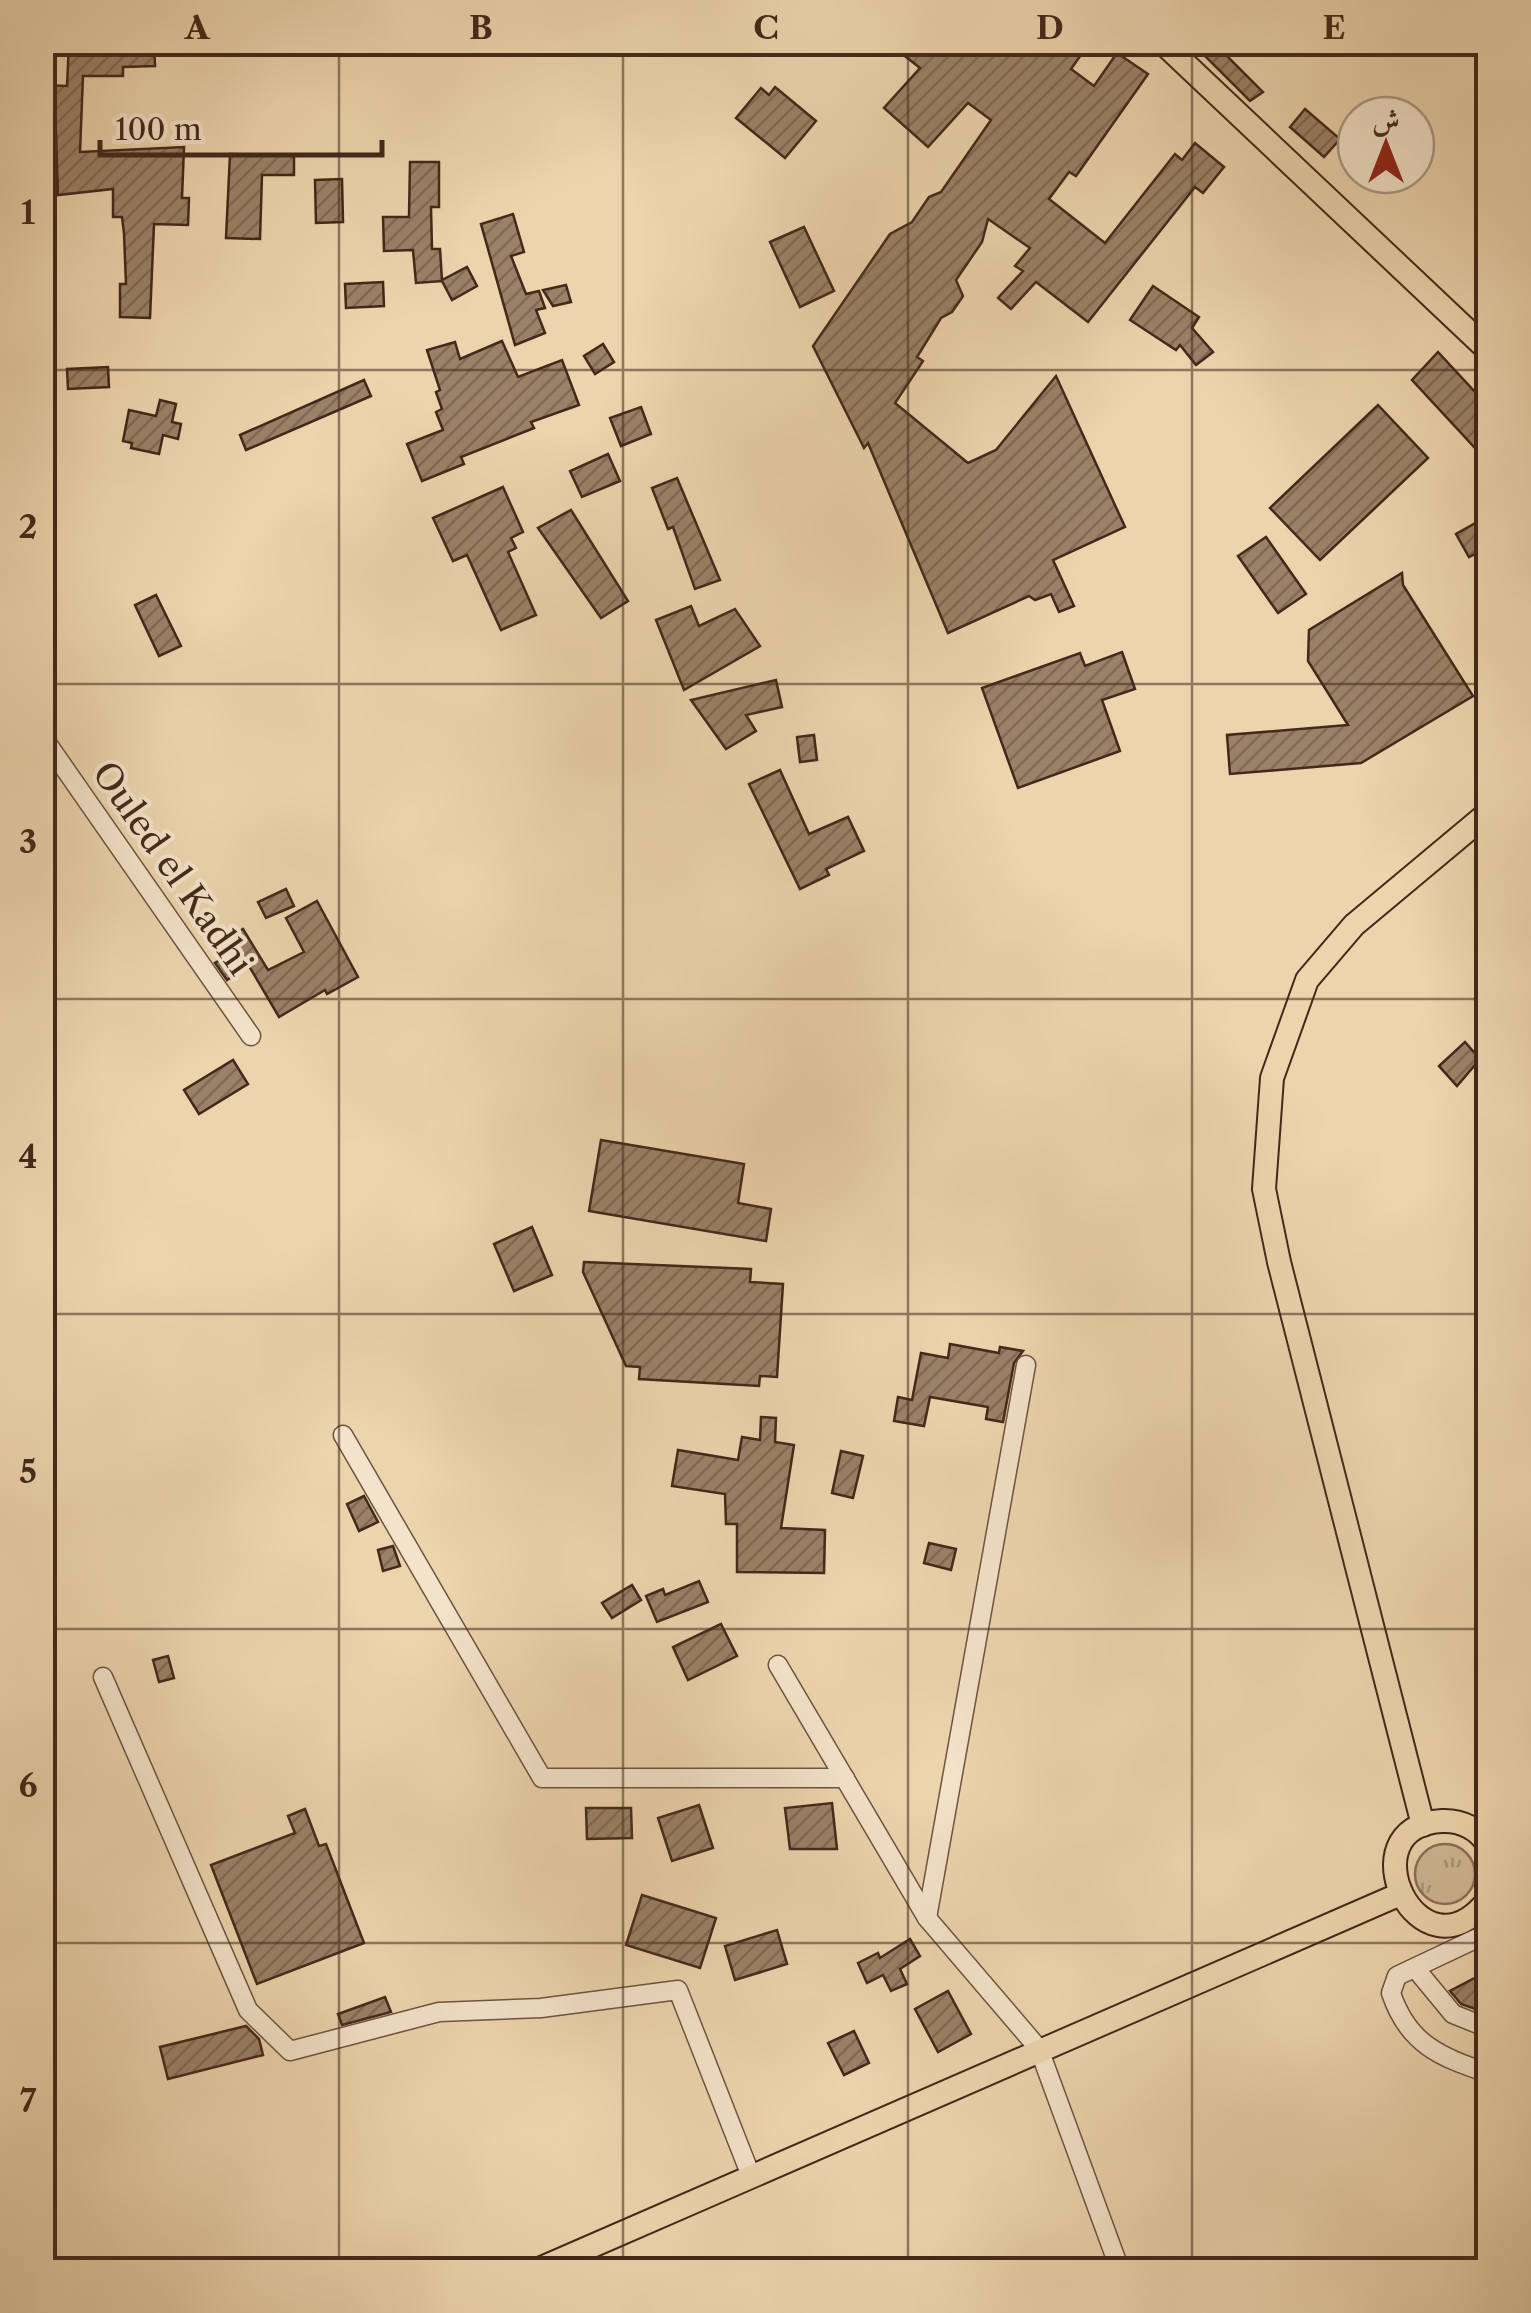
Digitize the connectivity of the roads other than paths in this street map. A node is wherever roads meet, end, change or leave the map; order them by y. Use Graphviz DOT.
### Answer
graph roads {
  1 [pos="1162,42"];
  2 [pos="1488,350"];
  3 [pos="42,736"];
  4 [pos="1488,812"];
  5 [pos="251,1036"];
  6 [pos="1026,1366"];
  7 [pos="343,1435"];
  8 [pos="778,1664"];
  9 [pos="102,1676"];
  10 [pos="845,1778"];
  11 [pos="1424,1825"];
  12 [pos="1488,1845"];
  13 [pos="1398,1894"];
  14 [pos="1488,1900"];
  15 [pos="928,1918"];
  16 [pos="1488,1933"];
  17 [pos="1415,1968"];
  18 [pos="1488,2028"];
  19 [pos="1039,2049"];
  20 [pos="1488,2073"];
  21 [pos="751,2176"];
  22 [pos="538,2270"];
  23 [pos="1120,2270"];
  1 -- 2 [label="main road"];
  3 -- 5 [label="street, Ouled el Kadhi"];
  4 -- 11 [label="main road"];
  6 -- 15 [label="street"];
  7 -- 10 [label="street"];
  8 -- 10 [label="street"];
  9 -- 21 [label="street"];
  10 -- 15 [label="street"];
  11 -- 12 [label="main road"];
  11 -- 13 [label="main road"];
  13 -- 14 [label="main road"];
  13 -- 19 [label="main road"];
  15 -- 19 [label="street"];
  16 -- 17 [label="street"];
  17 -- 18 [label="street"];
  17 -- 20 [label="street"];
  19 -- 21 [label="main road"];
  19 -- 23 [label="street"];
  21 -- 22 [label="main road"];
}
